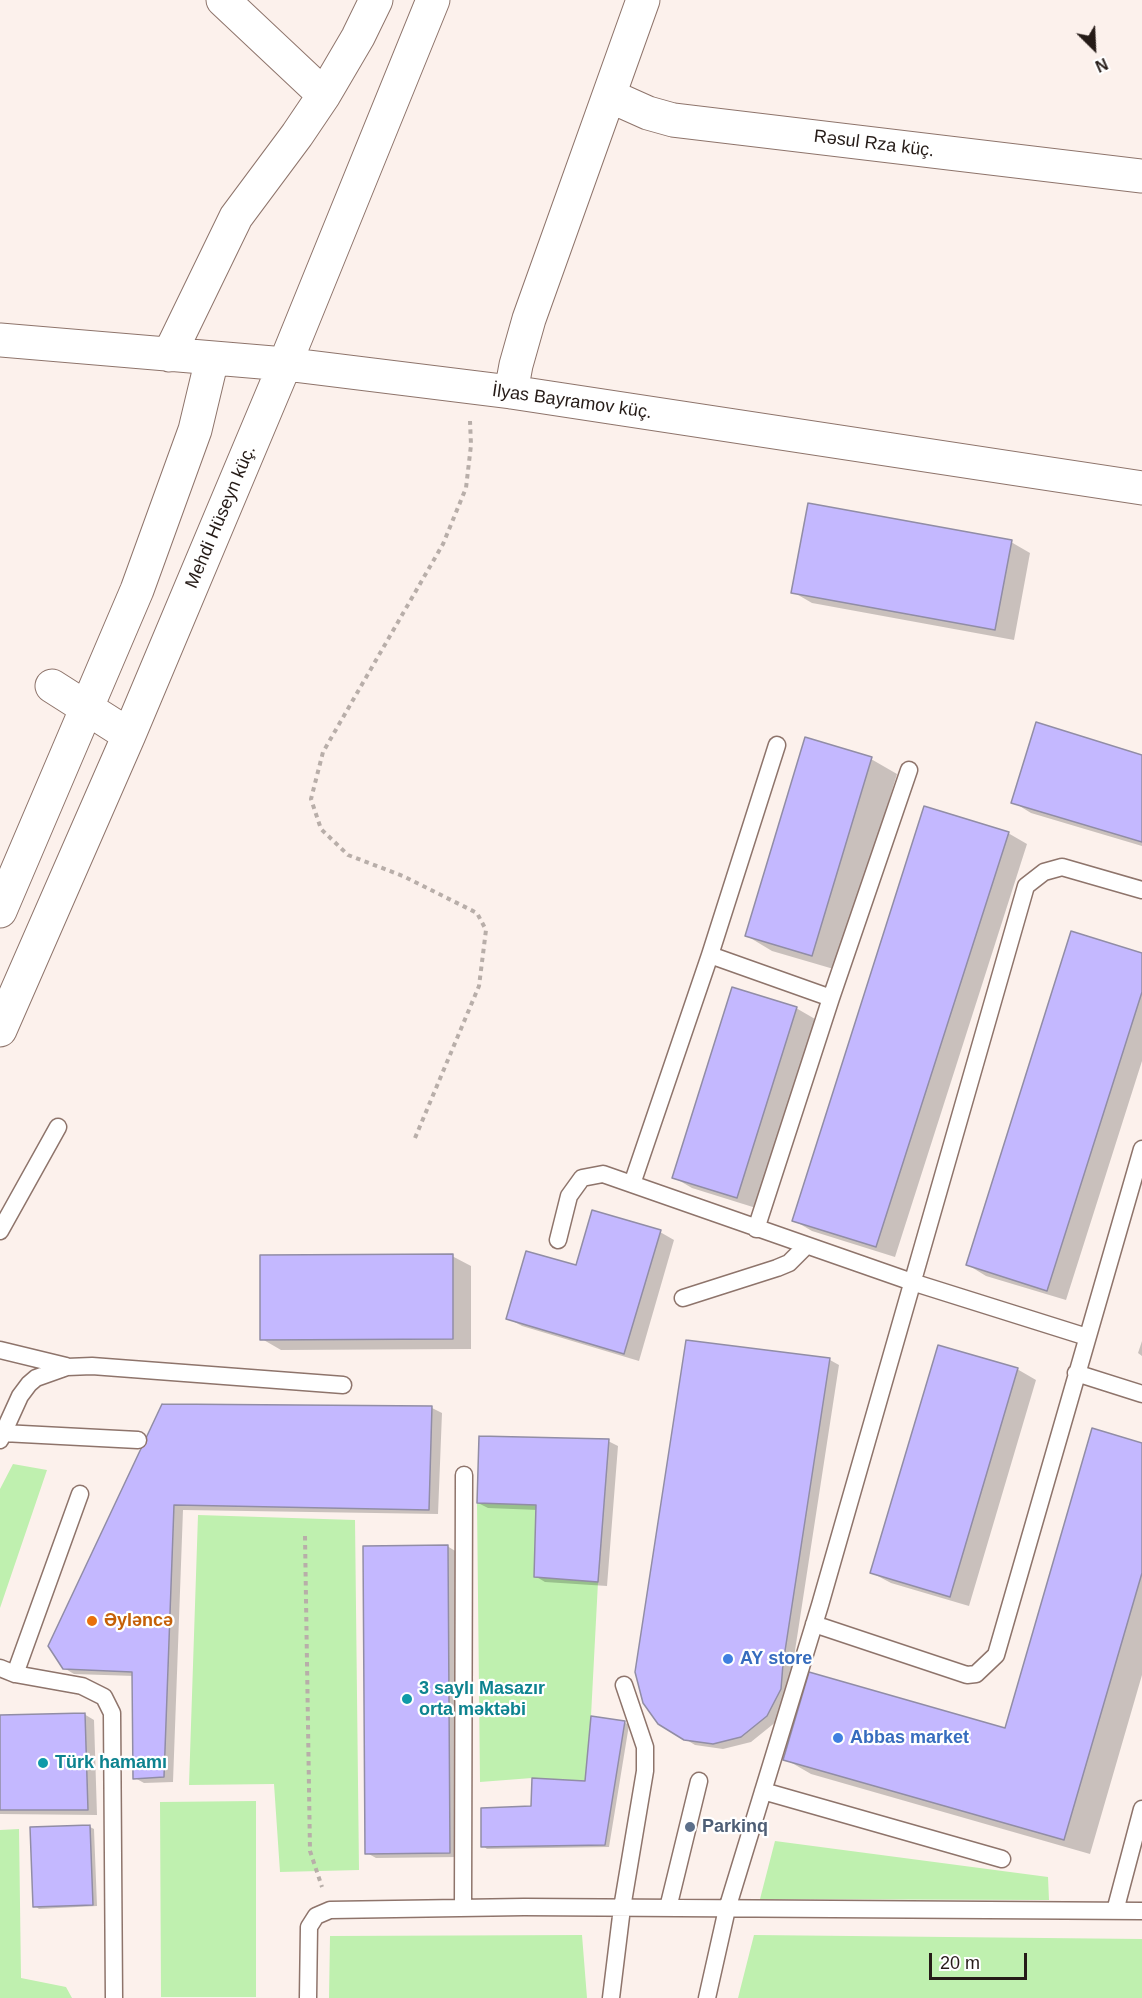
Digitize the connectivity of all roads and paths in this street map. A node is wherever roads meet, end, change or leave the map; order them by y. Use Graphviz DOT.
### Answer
graph roads {
  1 [pos="223,0"];
  2 [pos="376,0"];
  3 [pos="433,0"];
  4 [pos="643,0"];
  5 [pos="324,95"];
  6 [pos="610,96"];
  7 [pos="1142,176"];
  8 [pos="0,340"];
  9 [pos="169,355"];
  10 [pos="212,359"];
  11 [pos="285,364"];
  12 [pos="468,387"];
  13 [pos="511,392"];
  14 [pos="1142,488"];
  15 [pos="52,686"];
  16 [pos="87,708"];
  17 [pos="129,735"];
  18 [pos="777,745"];
  19 [pos="909,770"];
  20 [pos="1142,890"];
  21 [pos="0,911"];
  22 [pos="711,955"];
  23 [pos="831,998"];
  24 [pos="0,1030"];
  25 [pos="58,1127"];
  26 [pos="415,1138"];
  27 [pos="1142,1149"];
  28 [pos="632,1184"];
  29 [pos="756,1229"];
  30 [pos="0,1231"];
  31 [pos="558,1240"];
  32 [pos="806,1246"];
  33 [pos="912,1282"];
  34 [pos="683,1298"];
  35 [pos="1087,1337"];
  36 [pos="0,1350"];
  37 [pos="67,1367"];
  38 [pos="1076,1373"];
  39 [pos="343,1385"];
  40 [pos="1142,1394"];
  41 [pos="2,1436"];
  42 [pos="138,1440"];
  43 [pos="464,1475"];
  44 [pos="80,1494"];
  45 [pos="305,1536"];
  46 [pos="814,1624"];
  47 [pos="8,1671"];
  48 [pos="624,1685"];
  49 [pos="699,1781"];
  50 [pos="763,1791"];
  51 [pos="1142,1809"];
  52 [pos="1002,1859"];
  53 [pos="463,1908"];
  54 [pos="622,1908"];
  55 [pos="668,1908"];
  56 [pos="726,1908"];
  57 [pos="330,1910"];
  58 [pos="1115,1911"];
  59 [pos="1142,1911"];
  60 [pos="114,1998"];
  61 [pos="308,1998"];
  62 [pos="611,1998"];
  63 [pos="707,1998"];
  1 -- 5 [label="street"];
  2 -- 5 [label="street"];
  3 -- 11 [label="street, Mehdi Hüseyn küç."];
  4 -- 6 [label="street"];
  5 -- 9 [label="street"];
  6 -- 7 [label="street, Rəsul Rza küç."];
  6 -- 13 [label="street"];
  8 -- 9 [label="street, İlyas Bayramov küç."];
  9 -- 10 [label="street, İlyas Bayramov küç."];
  10 -- 11 [label="street, İlyas Bayramov küç."];
  10 -- 16 [label="street"];
  11 -- 12 [label="street, İlyas Bayramov küç."];
  11 -- 17 [label="street, Mehdi Hüseyn küç."];
  12 -- 13 [label="street, İlyas Bayramov küç."];
  12 -- 26 [label="path"];
  13 -- 14 [label="street, İlyas Bayramov küç."];
  15 -- 16 [label="street"];
  16 -- 17 [label="street"];
  16 -- 21 [label="street"];
  17 -- 24 [label="street, Mehdi Hüseyn küç."];
  18 -- 22 [label="lane"];
  19 -- 23 [label="lane"];
  20 -- 33 [label="lane"];
  22 -- 23 [label="lane"];
  22 -- 28 [label="lane"];
  23 -- 29 [label="lane"];
  25 -- 30 [label="lane"];
  27 -- 35 [label="lane"];
  28 -- 29 [label="lane"];
  28 -- 31 [label="lane"];
  29 -- 32 [label="lane"];
  32 -- 33 [label="lane"];
  32 -- 34 [label="lane"];
  33 -- 35 [label="lane"];
  33 -- 46 [label="lane"];
  35 -- 38 [label="lane"];
  36 -- 37 [label="lane"];
  37 -- 39 [label="lane"];
  37 -- 41 [label="lane"];
  38 -- 40 [label="lane"];
  38 -- 46 [label="lane"];
  41 -- 42 [label="lane"];
  43 -- 53 [label="lane"];
  44 -- 47 [label="lane"];
  45 -- 57 [label="path"];
  46 -- 50 [label="lane"];
  47 -- 60 [label="lane"];
  48 -- 54 [label="lane"];
  49 -- 55 [label="lane"];
  50 -- 52 [label="lane"];
  50 -- 56 [label="lane"];
  51 -- 58 [label="lane"];
  53 -- 54 [label="lane"];
  53 -- 57 [label="lane"];
  54 -- 55 [label="lane"];
  54 -- 62 [label="lane"];
  55 -- 56 [label="lane"];
  56 -- 58 [label="lane"];
  56 -- 63 [label="lane"];
  57 -- 61 [label="lane"];
  58 -- 59 [label="lane"];
}
